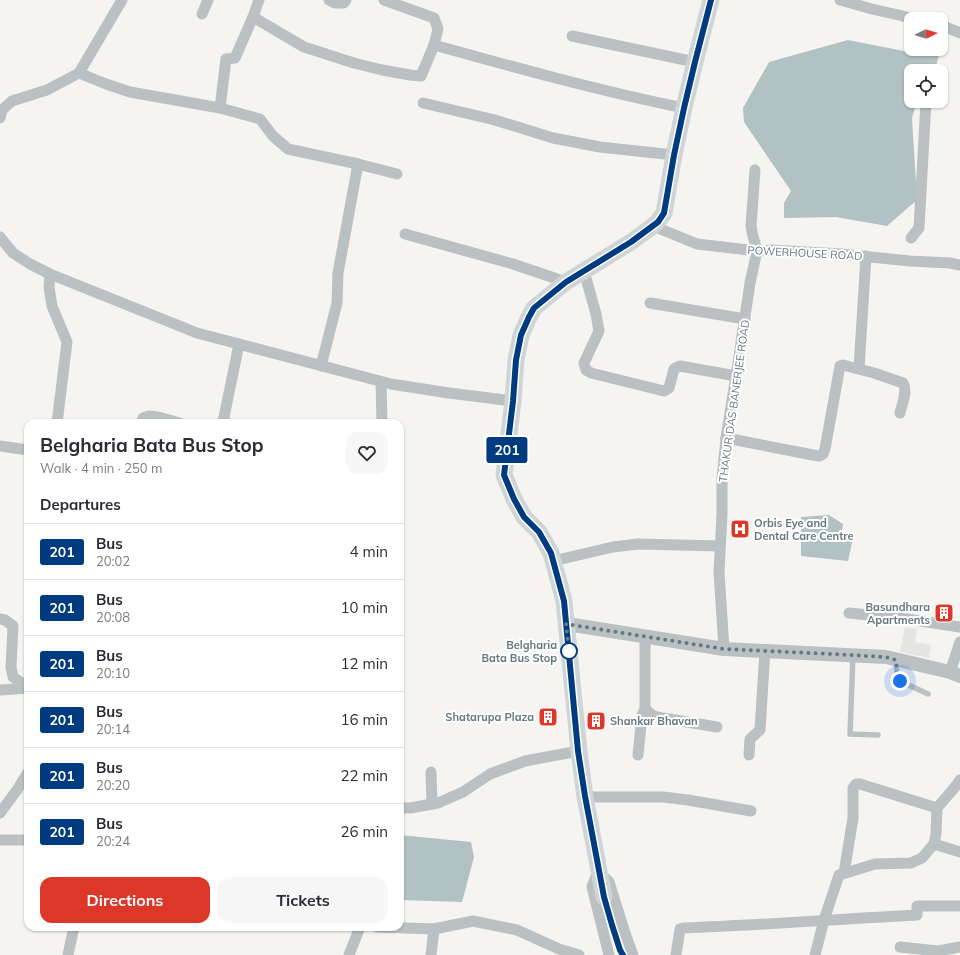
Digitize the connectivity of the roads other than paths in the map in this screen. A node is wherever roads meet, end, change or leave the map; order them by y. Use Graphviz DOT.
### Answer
graph roads {
  1 [pos="122,0"];
  2 [pos="208,0"];
  3 [pos="259,0"];
  4 [pos="329,0"];
  5 [pos="346,0"];
  6 [pos="384,0"];
  7 [pos="711,0"];
  8 [pos="846,1"];
  9 [pos="202,14"];
  10 [pos="904,16"];
  11 [pos="252,17"];
  12 [pos="948,28"];
  13 [pos="960,33"];
  14 [pos="572,36"];
  15 [pos="434,45"];
  16 [pos="695,62"];
  17 [pos="79,73"];
  18 [pos="423,103"];
  19 [pos="220,108"];
  20 [pos="684,108"];
  21 [pos="926,108"];
  22 [pos="1,112"];
  23 [pos="674,155"];
  24 [pos="358,164"];
  25 [pos="755,170"];
  26 [pos="397,174"];
  27 [pos="652,226"];
  28 [pos="405,234"];
  29 [pos="0,237"];
  30 [pos="910,238"];
  31 [pos="757,251"];
  32 [pos="866,256"];
  33 [pos="960,265"];
  34 [pos="584,271"];
  35 [pos="50,274"];
  36 [pos="566,282"];
  37 [pos="650,303"];
  38 [pos="745,319"];
  39 [pos="239,344"];
  40 [pos="321,366"];
  41 [pos="858,368"];
  42 [pos="736,376"];
  43 [pos="381,382"];
  44 [pos="513,401"];
  45 [pos="900,413"];
  46 [pos="57,419"];
  47 [pos="143,419"];
  48 [pos="165,419"];
  49 [pos="225,419"];
  50 [pos="382,419"];
  51 [pos="726,438"];
  52 [pos="0,446"];
  53 [pos="24,449"];
  54 [pos="719,546"];
  55 [pos="554,561"];
  56 [pos="849,613"];
  57 [pos="0,619"];
  58 [pos="566,624"];
  59 [pos="960,627"];
  60 [pos="645,636"];
  61 [pos="960,642"];
  62 [pos="724,649"];
  63 [pos="764,650"];
  64 [pos="853,655"];
  65 [pos="896,660"];
  66 [pos="5,666"];
  67 [pos="955,674"];
  68 [pos="24,684"];
  69 [pos="24,687"];
  70 [pos="2,690"];
  71 [pos="928,694"];
  72 [pos="645,709"];
  73 [pos="717,727"];
  74 [pos="878,735"];
  75 [pos="578,751"];
  76 [pos="638,755"];
  77 [pos="749,755"];
  78 [pos="431,772"];
  79 [pos="24,779"];
  80 [pos="960,780"];
  81 [pos="585,796"];
  82 [pos="432,804"];
  83 [pos="404,808"];
  84 [pos="937,808"];
  85 [pos="751,811"];
  86 [pos="0,813"];
  87 [pos="0,840"];
  88 [pos="24,840"];
  89 [pos="934,844"];
  90 [pos="960,852"];
  91 [pos="598,871"];
  92 [pos="844,873"];
  93 [pos="604,897"];
  94 [pos="960,906"];
  95 [pos="824,920"];
  96 [pos="404,928"];
  97 [pos="434,929"];
  98 [pos="73,931"];
  99 [pos="358,931"];
  100 [pos="900,947"];
  101 [pos="960,947"];
  102 [pos="575,954"];
  103 [pos="68,955"];
  104 [pos="349,955"];
  105 [pos="431,955"];
  106 [pos="609,955"];
  107 [pos="633,955"];
  108 [pos="676,955"];
  109 [pos="815,955"];
  1 -- 17 [label="street"];
  2 -- 9 [label="street"];
  3 -- 11 [label="street"];
  4 -- 5 [label="street"];
  6 -- 15 [label="street"];
  7 -- 16 [label="main road"];
  8 -- 10 [label="street"];
  11 -- 15 [label="street"];
  11 -- 19 [label="street"];
  12 -- 13 [label="street"];
  14 -- 16 [label="street"];
  15 -- 20 [label="street"];
  16 -- 20 [label="main road"];
  17 -- 19 [label="street"];
  17 -- 22 [label="street"];
  18 -- 23 [label="street"];
  19 -- 24 [label="street"];
  20 -- 23 [label="main road"];
  21 -- 30 [label="street"];
  23 -- 27 [label="main road"];
  24 -- 26 [label="street"];
  24 -- 40 [label="street"];
  25 -- 31 [label="street"];
  27 -- 31 [label="street, POWERHOUSE ROAD"];
  27 -- 34 [label="main road"];
  28 -- 36 [label="street"];
  29 -- 35 [label="street"];
  31 -- 32 [label="street, POWERHOUSE ROAD"];
  31 -- 38 [label="street, THAKUR DAS BANERJEE ROAD"];
  32 -- 33 [label="street, POWERHOUSE ROAD"];
  32 -- 41 [label="street"];
  34 -- 36 [label="main road"];
  34 -- 42 [label="street"];
  35 -- 39 [label="street"];
  35 -- 46 [label="street"];
  36 -- 44 [label="main road"];
  37 -- 38 [label="street"];
  38 -- 42 [label="street, THAKUR DAS BANERJEE ROAD"];
  39 -- 40 [label="street"];
  39 -- 49 [label="street"];
  40 -- 43 [label="street"];
  41 -- 45 [label="street"];
  41 -- 51 [label="street"];
  42 -- 51 [label="street, THAKUR DAS BANERJEE ROAD"];
  43 -- 44 [label="street"];
  43 -- 50 [label="street"];
  44 -- 55 [label="main road"];
  47 -- 48 [label="street"];
  51 -- 54 [label="street, THAKUR DAS BANERJEE ROAD"];
  52 -- 53 [label="street"];
  54 -- 55 [label="street"];
  54 -- 62 [label="street, THAKUR DAS BANERJEE ROAD"];
  55 -- 58 [label="main road"];
  56 -- 59 [label="street"];
  57 -- 66 [label="street"];
  58 -- 60 [label="street"];
  58 -- 75 [label="main road"];
  60 -- 62 [label="street"];
  60 -- 72 [label="street"];
  61 -- 67 [label="street"];
  62 -- 63 [label="street"];
  63 -- 64 [label="street"];
  63 -- 77 [label="street"];
  64 -- 65 [label="street"];
  64 -- 74 [label="lane"];
  65 -- 67 [label="street"];
  65 -- 71 [label="lane"];
  66 -- 68 [label="street"];
  69 -- 70 [label="street"];
  72 -- 73 [label="street"];
  72 -- 76 [label="street"];
  75 -- 81 [label="main road"];
  75 -- 82 [label="street"];
  78 -- 82 [label="street"];
  79 -- 86 [label="street"];
  80 -- 84 [label="street"];
  81 -- 85 [label="street"];
  81 -- 91 [label="main road"];
  82 -- 83 [label="street"];
  84 -- 89 [label="street"];
  84 -- 92 [label="street"];
  87 -- 88 [label="street"];
  89 -- 90 [label="street"];
  89 -- 92 [label="street"];
  91 -- 93 [label="main road"];
  91 -- 106 [label="street"];
  91 -- 107 [label="street"];
  92 -- 95 [label="street"];
  94 -- 95 [label="street"];
  95 -- 108 [label="street"];
  95 -- 109 [label="street"];
  96 -- 97 [label="street"];
  97 -- 102 [label="street"];
  97 -- 105 [label="street"];
  98 -- 103 [label="street"];
  99 -- 104 [label="street"];
  100 -- 101 [label="street"];
}
